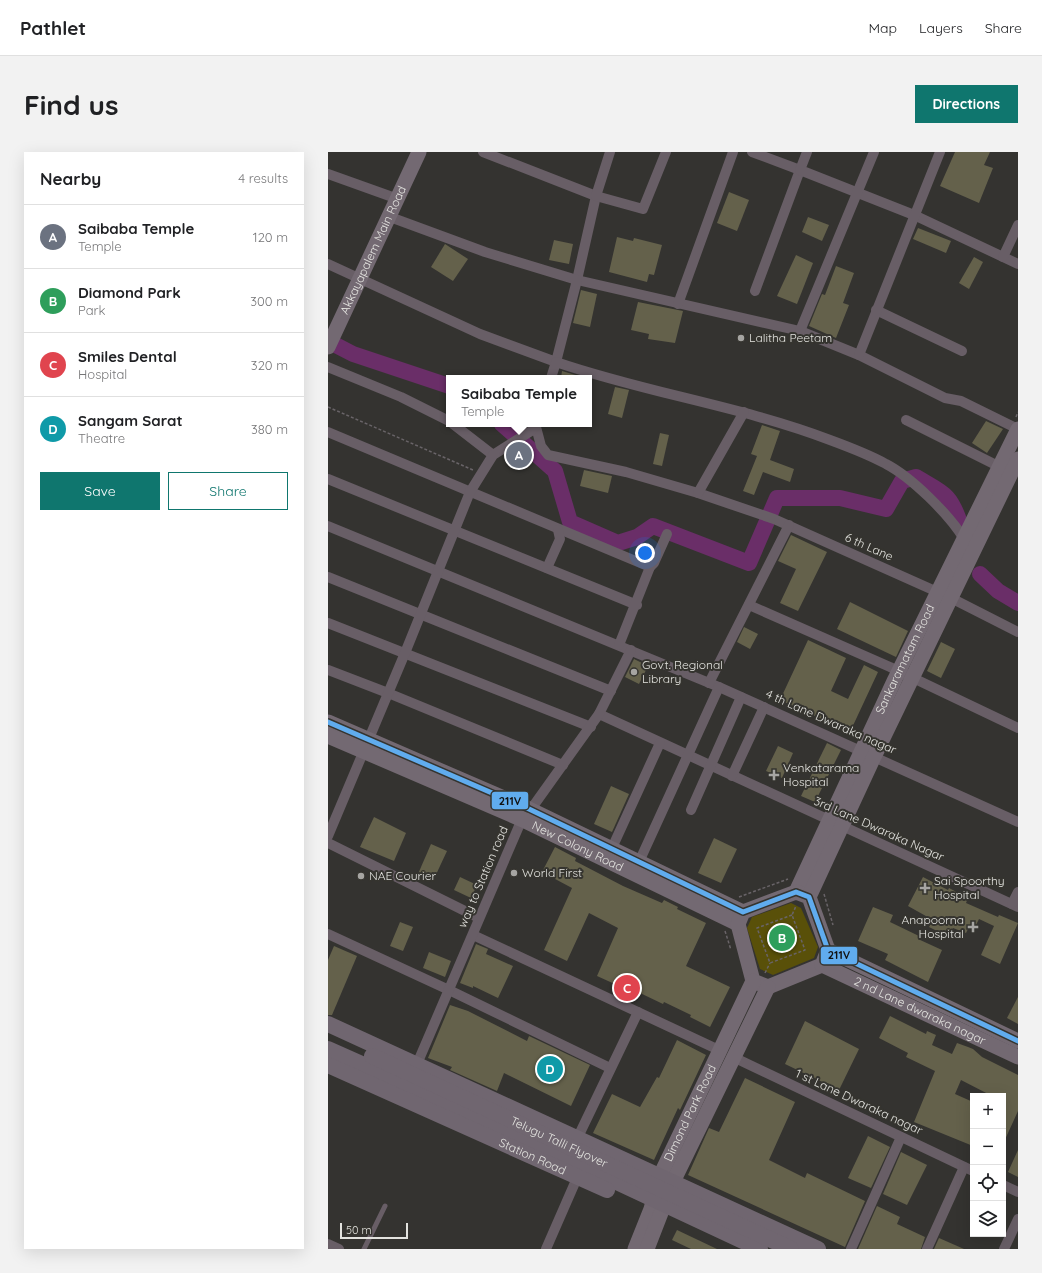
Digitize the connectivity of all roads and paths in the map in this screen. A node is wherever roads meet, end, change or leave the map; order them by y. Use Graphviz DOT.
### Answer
graph roads {
  1 [pos="419,152"];
  2 [pos="483,152"];
  3 [pos="610,152"];
  4 [pos="666,152"];
  5 [pos="733,152"];
  6 [pos="752,152"];
  7 [pos="807,152"];
  8 [pos="874,152"];
  9 [pos="940,152"];
  10 [pos="800,170"];
  11 [pos="328,174"];
  12 [pos="859,192"];
  13 [pos="596,196"];
  14 [pos="398,199"];
  15 [pos="914,215"];
  16 [pos="390,217"];
  17 [pos="1018,224"];
  18 [pos="1003,257"];
  19 [pos="328,264"];
  20 [pos="1018,264"];
  21 [pos="361,279"];
  22 [pos="577,280"];
  23 [pos="754,290"];
  24 [pos="678,304"];
  25 [pos="876,310"];
  26 [pos="800,331"];
  27 [pos="330,343"];
  28 [pos="962,351"];
  29 [pos="858,355"];
  30 [pos="556,362"];
  31 [pos="328,366"];
  32 [pos="552,375"];
  33 [pos="328,407"];
  34 [pos="744,412"];
  35 [pos="446,420"];
  36 [pos="906,420"];
  37 [pos="457,427"];
  38 [pos="535,427"];
  39 [pos="536,427"];
  40 [pos="1018,429"];
  41 [pos="328,432"];
  42 [pos="493,455"];
  43 [pos="1018,459"];
  44 [pos="1000,467"];
  45 [pos="482,474"];
  46 [pos="328,479"];
  47 [pos="470,492"];
  48 [pos="698,493"];
  49 [pos="789,525"];
  50 [pos="328,526"];
  51 [pos="454,530"];
  52 [pos="558,530"];
  53 [pos="667,534"];
  54 [pos="964,539"];
  55 [pos="650,567"];
  56 [pos="547,568"];
  57 [pos="437,572"];
  58 [pos="328,577"];
  59 [pos="945,595"];
  60 [pos="637,604"];
  61 [pos="749,605"];
  62 [pos="420,614"];
  63 [pos="328,623"];
  64 [pos="1018,632"];
  65 [pos="619,645"];
  66 [pos="631,650"];
  67 [pos="405,653"];
  68 [pos="328,670"];
  69 [pos="906,675"];
  70 [pos="710,683"];
  71 [pos="720,687"];
  72 [pos="611,691"];
  73 [pos="388,693"];
  74 [pos="741,697"];
  75 [pos="764,707"];
  76 [pos="599,714"];
  77 [pos="328,722"];
  78 [pos="591,727"];
  79 [pos="1018,728"];
  80 [pos="328,736"];
  81 [pos="660,743"];
  82 [pos="366,745"];
  83 [pos="868,753"];
  84 [pos="687,755"];
  85 [pos="563,765"];
  86 [pos="710,766"];
  87 [pos="732,776"];
  88 [pos="691,810"];
  89 [pos="526,814"];
  90 [pos="1017,820"];
  91 [pos="836,823"];
  92 [pos="328,836"];
  93 [pos="328,843"];
  94 [pos="612,848"];
  95 [pos="639,862"];
  96 [pos="822,889"];
  97 [pos="1018,892"];
  98 [pos="803,894"];
  99 [pos="1015,906"];
  100 [pos="792,915"];
  101 [pos="479,918"];
  102 [pos="735,921"];
  103 [pos="835,932"];
  104 [pos="328,934"];
  105 [pos="473,935"];
  106 [pos="828,950"];
  107 [pos="733,953"];
  108 [pos="822,965"];
  109 [pos="753,980"];
  110 [pos="768,987"];
  111 [pos="449,990"];
  112 [pos="638,1012"];
  113 [pos="328,1024"];
  114 [pos="328,1037"];
  115 [pos="1018,1041"];
  116 [pos="328,1049"];
  117 [pos="719,1050"];
  118 [pos="733,1057"];
  119 [pos="1018,1057"];
  120 [pos="328,1064"];
  121 [pos="417,1064"];
  122 [pos="610,1068"];
  123 [pos="901,1137"];
  124 [pos="577,1139"];
  125 [pos="969,1169"];
  126 [pos="577,1178"];
  127 [pos="666,1179"];
  128 [pos="1006,1186"];
  129 [pos="1018,1192"];
  130 [pos="385,1206"];
  131 [pos="656,1212"];
  132 [pos="1018,1219"];
  133 [pos="328,1244"];
  134 [pos="339,1249"];
  135 [pos="364,1249"];
  136 [pos="546,1249"];
  137 [pos="635,1249"];
  138 [pos="647,1249"];
  139 [pos="736,1249"];
  140 [pos="760,1249"];
  141 [pos="791,1249"];
  142 [pos="818,1249"];
  143 [pos="851,1249"];
  144 [pos="927,1249"];
  145 [pos="1004,1249"];
  1 -- 14 [label="main road, Akkayapalem Main Road"];
  2 -- 13 [label="street"];
  3 -- 13 [label="street"];
  4 -- 13 [label="street"];
  5 -- 24 [label="street"];
  6 -- 10 [label="street"];
  7 -- 10 [label="street"];
  8 -- 12 [label="street"];
  9 -- 15 [label="street"];
  10 -- 12 [label="street"];
  10 -- 23 [label="street"];
  11 -- 14 [label="street"];
  12 -- 15 [label="street"];
  12 -- 26 [label="street"];
  13 -- 22 [label="street"];
  14 -- 16 [label="main road, Akkayapalem Main Road"];
  15 -- 18 [label="street"];
  15 -- 25 [label="street"];
  16 -- 21 [label="main road, Akkayapalem Main Road"];
  16 -- 22 [label="street"];
  17 -- 18 [label="street"];
  18 -- 20 [label="street"];
  19 -- 21 [label="street"];
  21 -- 27 [label="main road, Akkayapalem Main Road"];
  21 -- 30 [label="street"];
  22 -- 24 [label="street"];
  22 -- 30 [label="street"];
  24 -- 26 [label="street"];
  25 -- 28 [label="street"];
  25 -- 29 [label="street"];
  26 -- 29 [label="street"];
  29 -- 40 [label="street"];
  30 -- 32 [label="street"];
  30 -- 34 [label="street"];
  31 -- 35 [label="street"];
  33 -- 45 [label="path"];
  34 -- 48 [label="street"];
  34 -- 54 [label="street"];
  36 -- 44 [label="street"];
  37 -- 42 [label="street"];
  38 -- 42 [label="street"];
  39 -- 48 [label="street, 6 th Lane"];
  40 -- 44 [label="main road, Sankaramatam Road"];
  41 -- 47 [label="street"];
  42 -- 45 [label="street"];
  43 -- 59 [label="main road, Sankaramatam Road"];
  44 -- 54 [label="main road, Sankaramatam Road"];
  45 -- 47 [label="street"];
  46 -- 51 [label="street"];
  47 -- 51 [label="street"];
  47 -- 52 [label="street"];
  48 -- 49 [label="street, 6 th Lane"];
  49 -- 59 [label="street, 6 th Lane"];
  49 -- 61 [label="street"];
  50 -- 57 [label="street, 4 th Lane Dwaraka nagar"];
  51 -- 56 [label="street"];
  51 -- 57 [label="street"];
  52 -- 55 [label="street"];
  52 -- 56 [label="street"];
  53 -- 55 [label="street"];
  54 -- 59 [label="main road, Sankaramatam Road"];
  55 -- 60 [label="street"];
  56 -- 60 [label="street"];
  57 -- 62 [label="street"];
  57 -- 65 [label="street, 4 th Lane Dwaraka nagar"];
  58 -- 62 [label="street"];
  59 -- 64 [label="street, 6 th Lane"];
  59 -- 69 [label="main road, Sankaramatam Road"];
  60 -- 65 [label="street"];
  61 -- 69 [label="street"];
  61 -- 70 [label="street"];
  62 -- 67 [label="street"];
  62 -- 72 [label="street"];
  63 -- 67 [label="street"];
  65 -- 66 [label="street, 4 th Lane Dwaraka nagar"];
  66 -- 70 [label="street, 4 th Lane Dwaraka nagar"];
  66 -- 72 [label="street, way to Station road"];
  67 -- 73 [label="street"];
  67 -- 78 [label="street"];
  68 -- 73 [label="street"];
  69 -- 79 [label="street"];
  69 -- 83 [label="main road, Sankaramatam Road"];
  70 -- 71 [label="street, 4 th Lane Dwaraka nagar"];
  71 -- 74 [label="street, 4 th Lane Dwaraka nagar"];
  71 -- 84 [label="street"];
  72 -- 76 [label="street, way to Station road"];
  73 -- 82 [label="street"];
  73 -- 85 [label="street"];
  74 -- 75 [label="street, 4 th Lane Dwaraka nagar"];
  74 -- 86 [label="street"];
  75 -- 83 [label="street, 4 th Lane Dwaraka nagar"];
  75 -- 87 [label="street"];
  76 -- 78 [label="street, way to Station road"];
  76 -- 81 [label="street, 3rd Lane Dwaraka Nagar"];
  77 -- 82 [label="main road, New Colony Road"];
  78 -- 85 [label="street, way to Station road"];
  80 -- 82 [label="main road, New Colony Road"];
  81 -- 84 [label="street, 3rd Lane Dwaraka Nagar"];
  81 -- 94 [label="street"];
  82 -- 89 [label="main road, New Colony Road"];
  82 -- 92 [label="street"];
  83 -- 90 [label="street, 4 th Lane Dwaraka nagar"];
  83 -- 91 [label="main road, Sankaramatam Road"];
  84 -- 86 [label="street, 3rd Lane Dwaraka Nagar"];
  84 -- 95 [label="street"];
  85 -- 89 [label="street, way to Station road"];
  86 -- 87 [label="street, 3rd Lane Dwaraka Nagar"];
  86 -- 88 [label="street"];
  87 -- 91 [label="street, 3rd Lane Dwaraka Nagar"];
  89 -- 94 [label="main road, New Colony Road"];
  89 -- 101 [label="street, way to Station road"];
  89 -- 102 [label="main road, New Colony Road"];
  91 -- 98 [label="main road, Sankaramatam Road"];
  91 -- 99 [label="street, 3rd Lane Dwaraka Nagar"];
  93 -- 101 [label="street"];
  94 -- 95 [label="main road, New Colony Road"];
  95 -- 102 [label="main road, New Colony Road"];
  96 -- 103 [label="path"];
  97 -- 99 [label="street"];
  98 -- 102 [label="main road"];
  98 -- 106 [label="main road"];
  100 -- 100 [label="path"];
  101 -- 105 [label="street, way to Station road"];
  102 -- 107 [label="path"];
  102 -- 109 [label="main road"];
  104 -- 111 [label="street"];
  105 -- 111 [label="street, way to Station road"];
  105 -- 112 [label="street"];
  106 -- 108 [label="main road"];
  106 -- 115 [label="main road, 2 nd Lane dwaraka nagar"];
  108 -- 110 [label="main road"];
  108 -- 119 [label="main road, 2 nd Lane dwaraka nagar"];
  109 -- 110 [label="main road"];
  109 -- 117 [label="main road, Dimond Park Road"];
  110 -- 118 [label="main road, Dimond Park Road"];
  111 -- 121 [label="street, way to Station road"];
  111 -- 122 [label="street"];
  112 -- 117 [label="street"];
  112 -- 122 [label="street"];
  113 -- 121 [label="main road"];
  114 -- 141 [label="main road, Telugu Talli Flyover"];
  116 -- 140 [label="main road, Telugu Talli Flyover"];
  117 -- 127 [label="main road, Dimond Park Road"];
  118 -- 123 [label="street, 1 st Lane Dwaraka nagar"];
  118 -- 127 [label="main road, Dimond Park Road"];
  120 -- 126 [label="main road, Station Road"];
  121 -- 124 [label="main road"];
  122 -- 124 [label="street"];
  123 -- 125 [label="street, 1 st Lane Dwaraka nagar"];
  123 -- 143 [label="street"];
  124 -- 127 [label="main road"];
  125 -- 144 [label="street"];
  126 -- 131 [label="main road, Station Road"];
  126 -- 136 [label="street"];
  127 -- 131 [label="main road, Dimond Park Road"];
  127 -- 142 [label="main road"];
  128 -- 129 [label="street"];
  130 -- 135 [label="lane"];
  131 -- 137 [label="main road, Dimond Park Road"];
  131 -- 138 [label="main road, Dimond Park Road"];
  131 -- 139 [label="main road, Station Road"];
  132 -- 145 [label="street"];
  133 -- 134 [label="street"];
}
